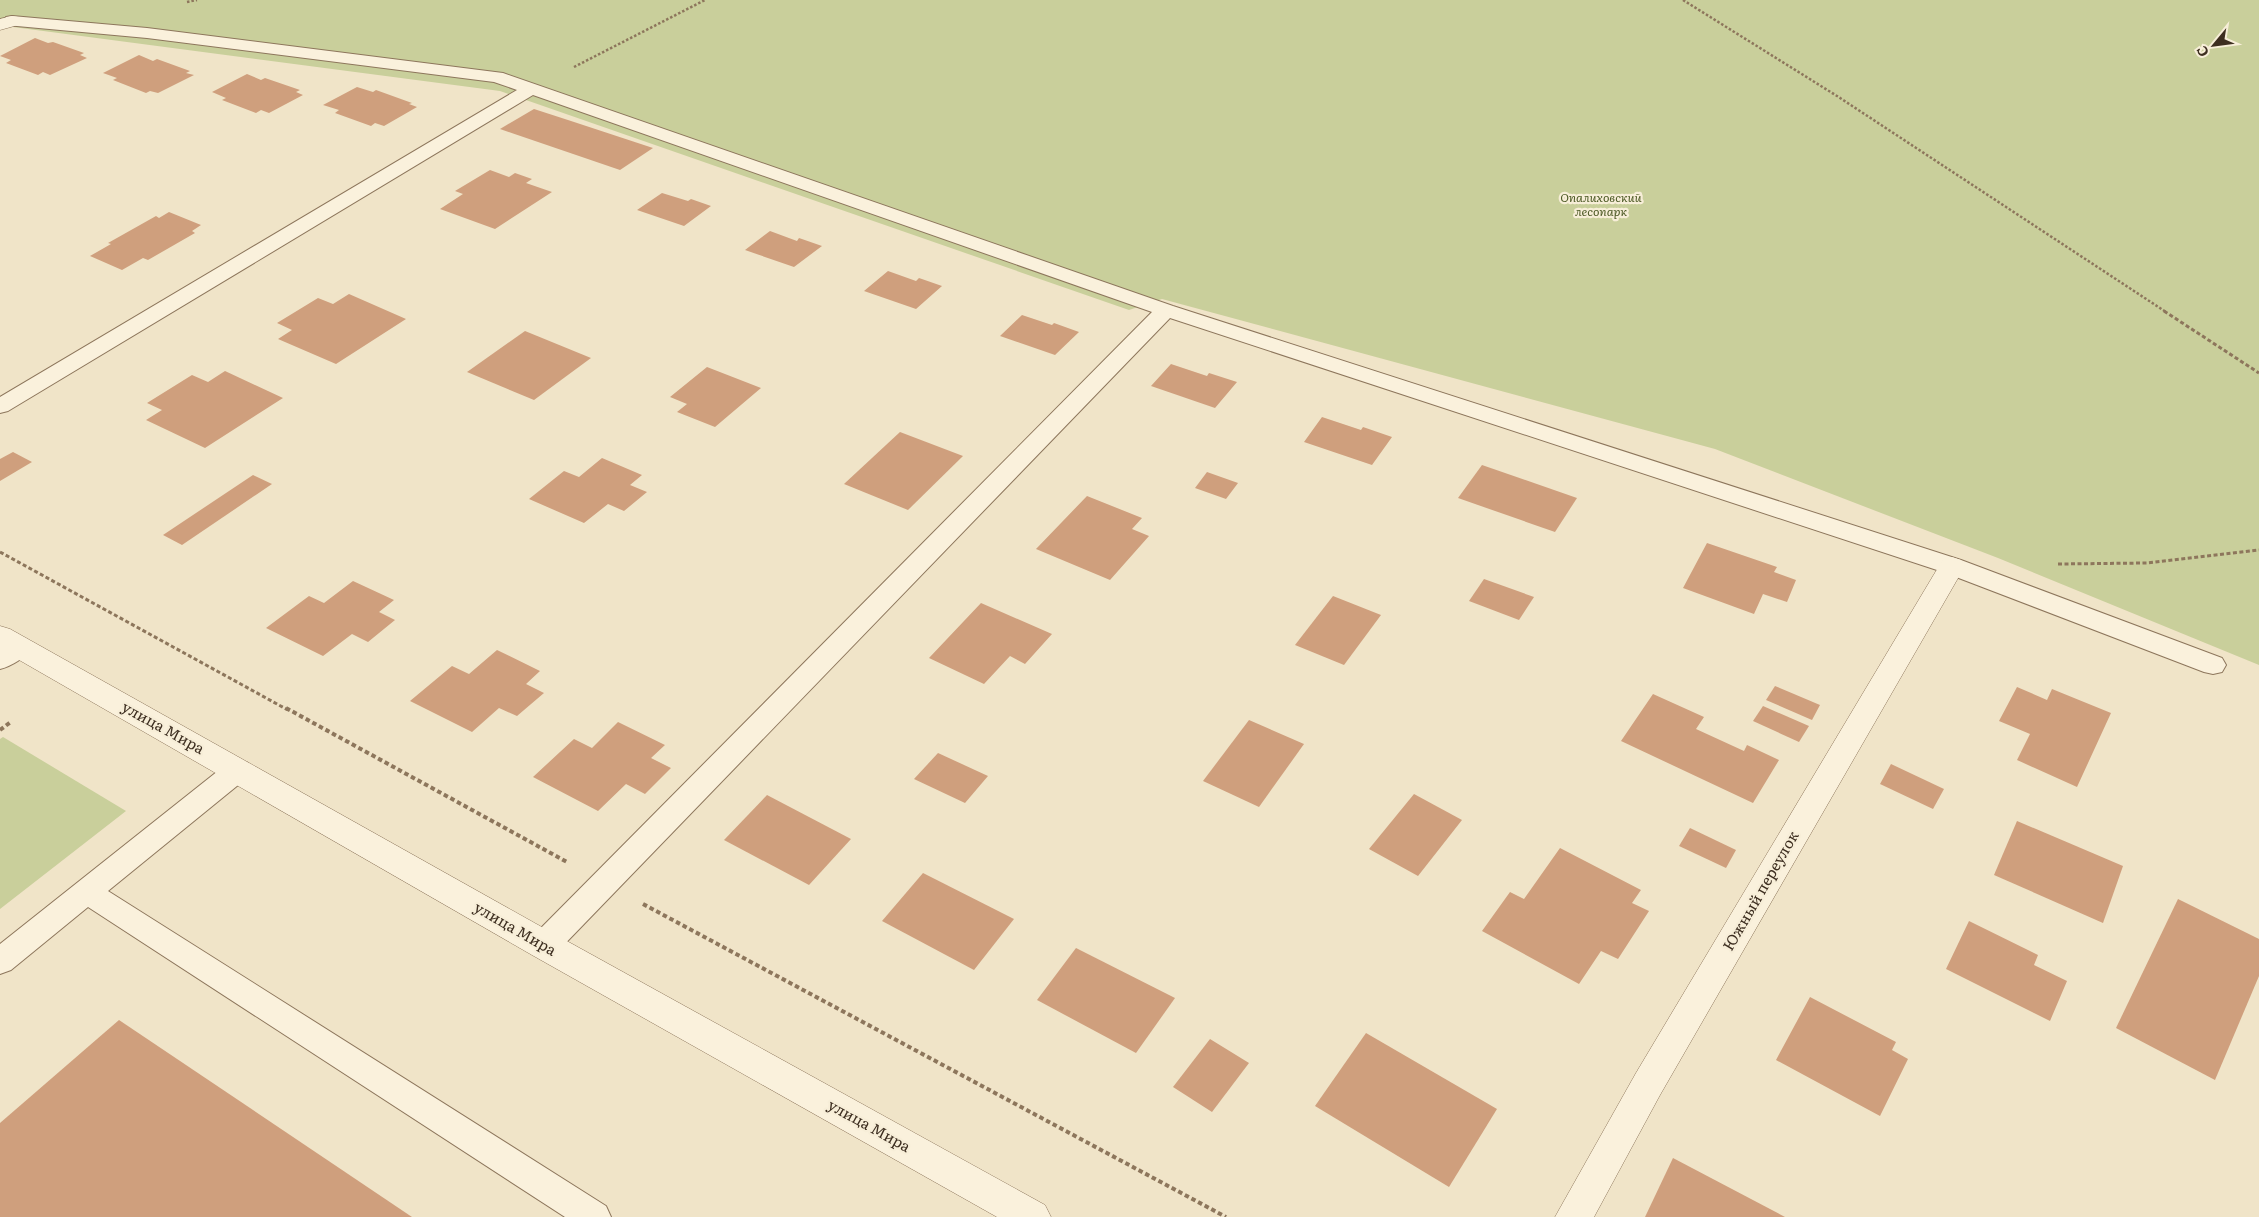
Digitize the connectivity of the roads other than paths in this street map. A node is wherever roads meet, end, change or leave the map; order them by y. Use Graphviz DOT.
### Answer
graph roads {
  1 [pos="6,23"];
  2 [pos="531,89"];
  3 [pos="1166,310"];
  4 [pos="0,406"];
  5 [pos="1952,566"];
  6 [pos="6,648"];
  7 [pos="2213,665"];
  8 [pos="238,770"];
  9 [pos="88,892"];
  10 [pos="544,946"];
  11 [pos="0,961"];
  12 [pos="594,1217"];
  13 [pos="1032,1217"];
  14 [pos="1574,1217"];
  1 -- 2 [label="lane"];
  2 -- 3 [label="lane"];
  2 -- 4 [label="lane"];
  3 -- 5 [label="lane"];
  3 -- 10 [label="lane"];
  5 -- 7 [label="lane"];
  5 -- 14 [label="street, Южный переулок"];
  6 -- 8 [label="street, улица Мира"];
  8 -- 9 [label="lane"];
  8 -- 10 [label="street, улица Мира"];
  9 -- 11 [label="lane"];
  9 -- 12 [label="lane"];
  10 -- 13 [label="street, улица Мира"];
}
